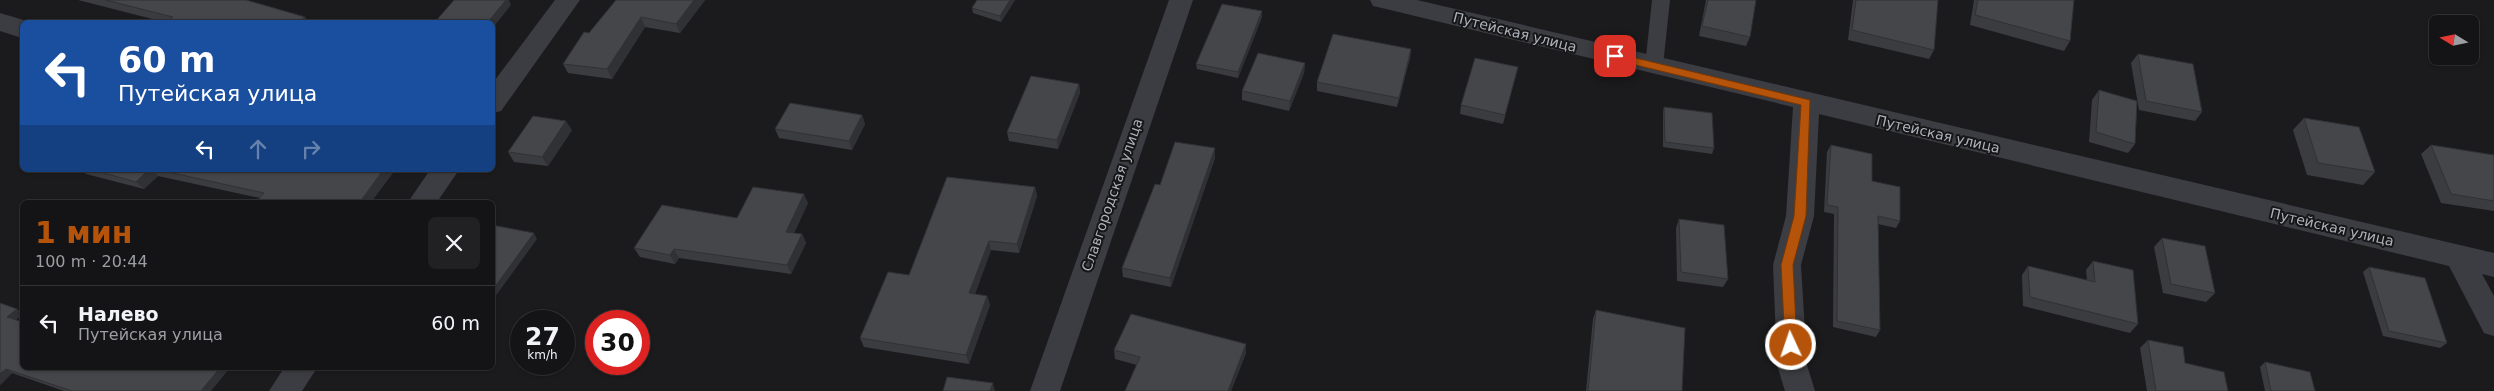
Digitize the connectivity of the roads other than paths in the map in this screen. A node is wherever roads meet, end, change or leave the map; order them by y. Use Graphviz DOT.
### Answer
graph roads {
  1 [pos="568,0"];
  2 [pos="1181,0"];
  3 [pos="1382,0"];
  4 [pos="1661,0"];
  5 [pos="0,22"];
  6 [pos="20,28"];
  7 [pos="1654,66"];
  8 [pos="495,100"];
  9 [pos="1806,103"];
  10 [pos="444,172"];
  11 [pos="423,200"];
  12 [pos="2458,256"];
  13 [pos="2494,265"];
  14 [pos="2494,324"];
  15 [pos="300,370"];
  16 [pos="284,391"];
  17 [pos="1045,391"];
  18 [pos="1800,391"];
  1 -- 8 [label="street"];
  2 -- 17 [label="street, Славгородская улица"];
  3 -- 7 [label="street, Путейская улица"];
  4 -- 7 [label="lane"];
  5 -- 6 [label="street"];
  7 -- 9 [label="street, Путейская улица"];
  9 -- 12 [label="street, Путейская улица"];
  9 -- 18 [label="street"];
  10 -- 11 [label="street"];
  12 -- 13 [label="street, Путейская улица"];
  12 -- 14 [label="street"];
  15 -- 16 [label="street"];
}
